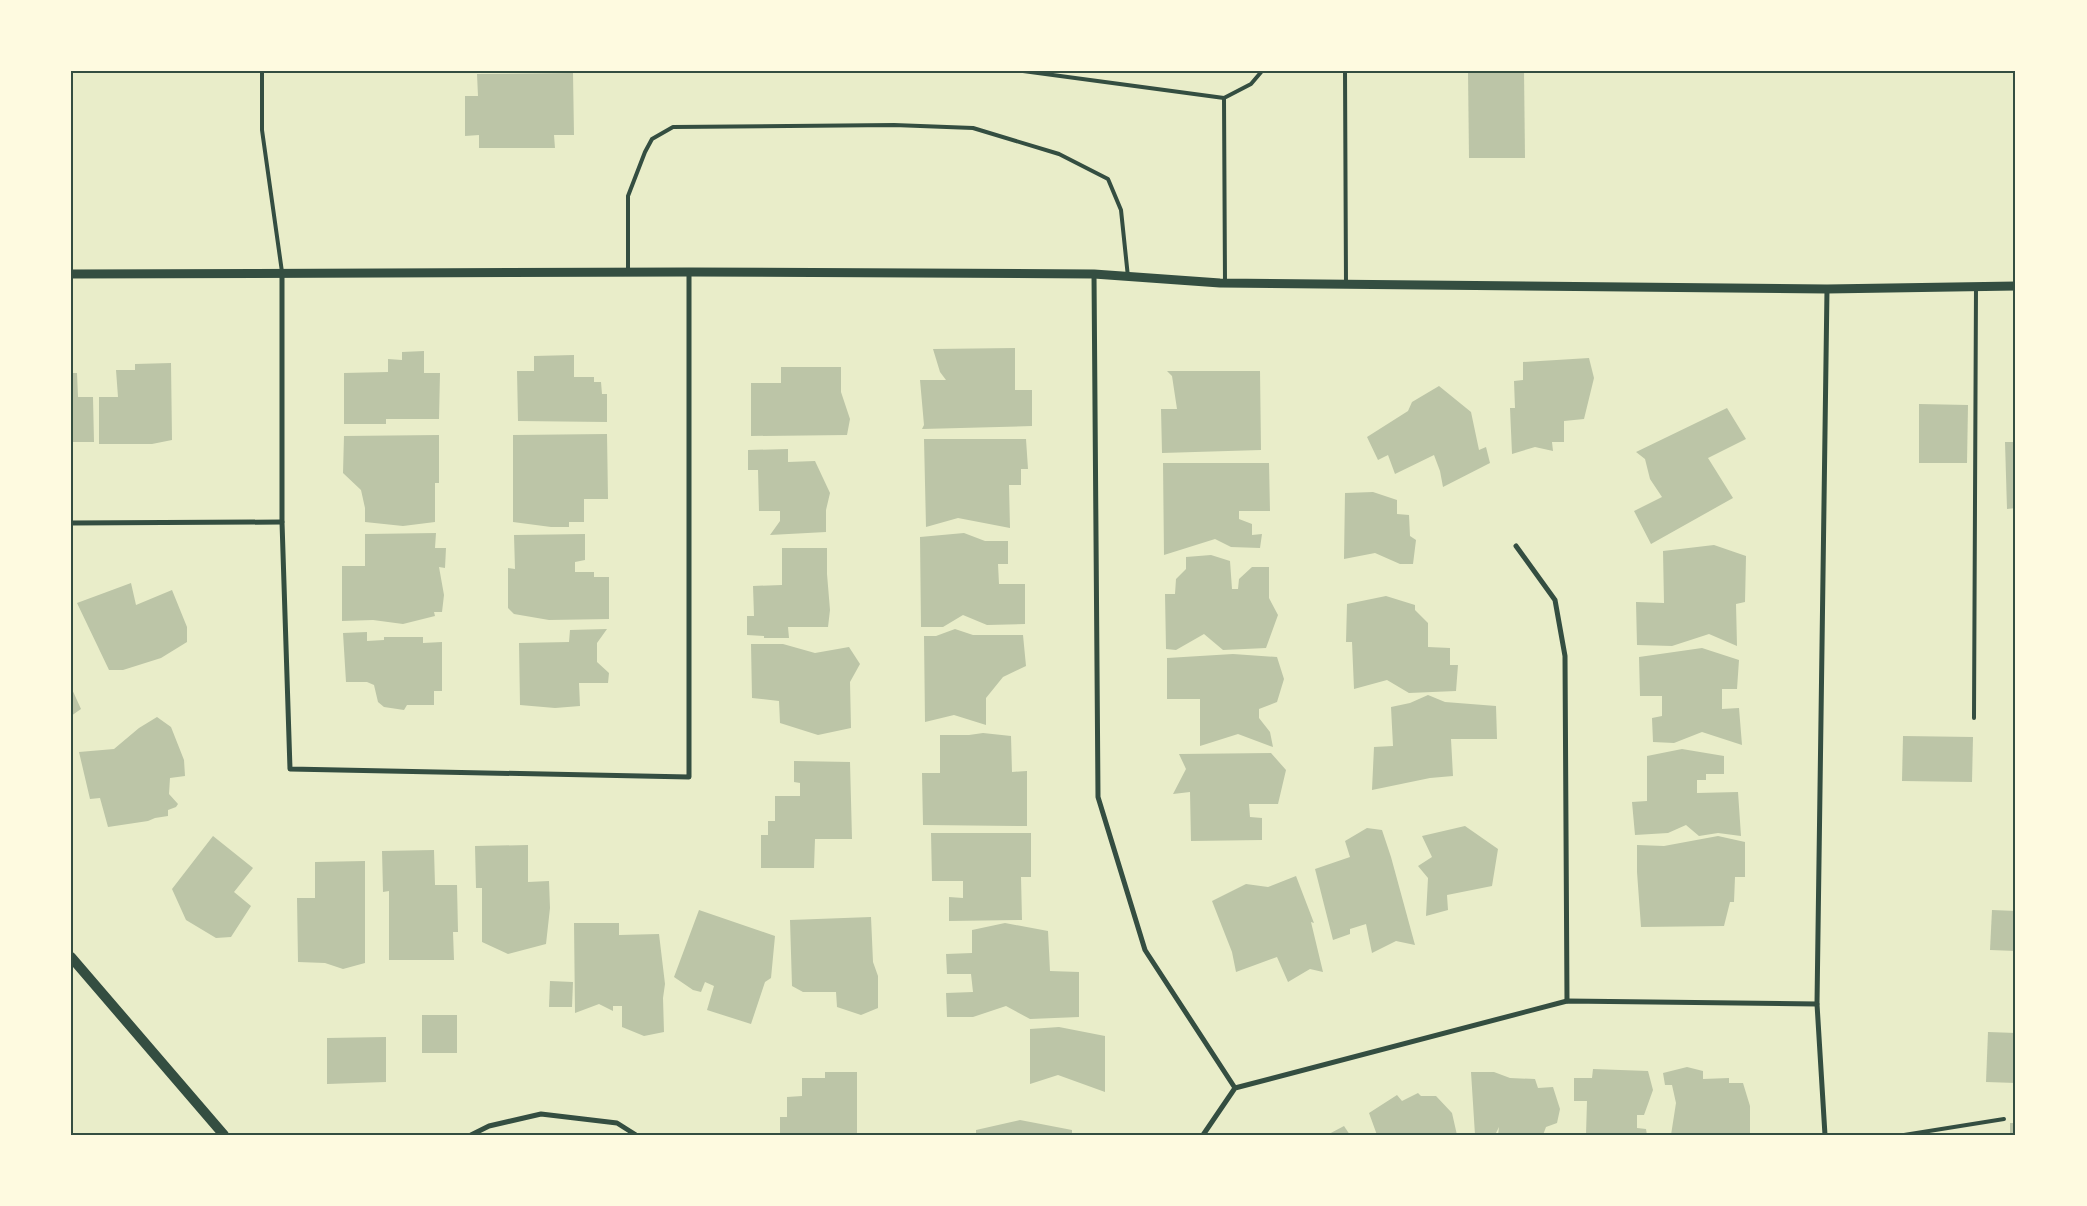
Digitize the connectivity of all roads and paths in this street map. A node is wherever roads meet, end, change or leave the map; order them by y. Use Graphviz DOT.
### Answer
graph roads {
  1 [pos="262,71"];
  2 [pos="1023,71"];
  3 [pos="1262,71"];
  4 [pos="1345,71"];
  5 [pos="1224,98"];
  6 [pos="282,272"];
  7 [pos="628,272"];
  8 [pos="689,272"];
  9 [pos="71,274"];
  10 [pos="1094,274"];
  11 [pos="1128,277"];
  12 [pos="1225,283"];
  13 [pos="1346,284"];
  14 [pos="2016,286"];
  15 [pos="1976,287"];
  16 [pos="1827,288"];
  17 [pos="282,522"];
  18 [pos="71,523"];
  19 [pos="1516,546"];
  20 [pos="1974,718"];
  21 [pos="71,957"];
  22 [pos="1567,1001"];
  23 [pos="1816,1004"];
  24 [pos="1235,1088"];
  25 [pos="2004,1119"];
  26 [pos="224,1135"];
  27 [pos="471,1135"];
  28 [pos="636,1135"];
  29 [pos="1203,1135"];
  30 [pos="1825,1135"];
  31 [pos="1904,1135"];
  1 -- 6 [label="lane"];
  2 -- 5 [label="lane"];
  3 -- 5 [label="lane"];
  4 -- 13 [label="lane"];
  5 -- 12 [label="lane"];
  6 -- 7 [label="street"];
  6 -- 9 [label="street"];
  6 -- 17 [label="street"];
  7 -- 8 [label="street"];
  7 -- 11 [label="lane"];
  8 -- 10 [label="street"];
  8 -- 17 [label="street"];
  10 -- 11 [label="street"];
  10 -- 24 [label="street"];
  11 -- 12 [label="street"];
  12 -- 13 [label="street"];
  13 -- 16 [label="street"];
  14 -- 15 [label="street"];
  15 -- 16 [label="street"];
  15 -- 20 [label="lane"];
  16 -- 23 [label="street"];
  17 -- 18 [label="street"];
  19 -- 22 [label="street"];
  21 -- 26 [label="main road"];
  22 -- 23 [label="street"];
  22 -- 24 [label="street"];
  23 -- 30 [label="street"];
  24 -- 29 [label="street"];
  25 -- 31 [label="lane"];
  27 -- 28 [label="street"];
}
